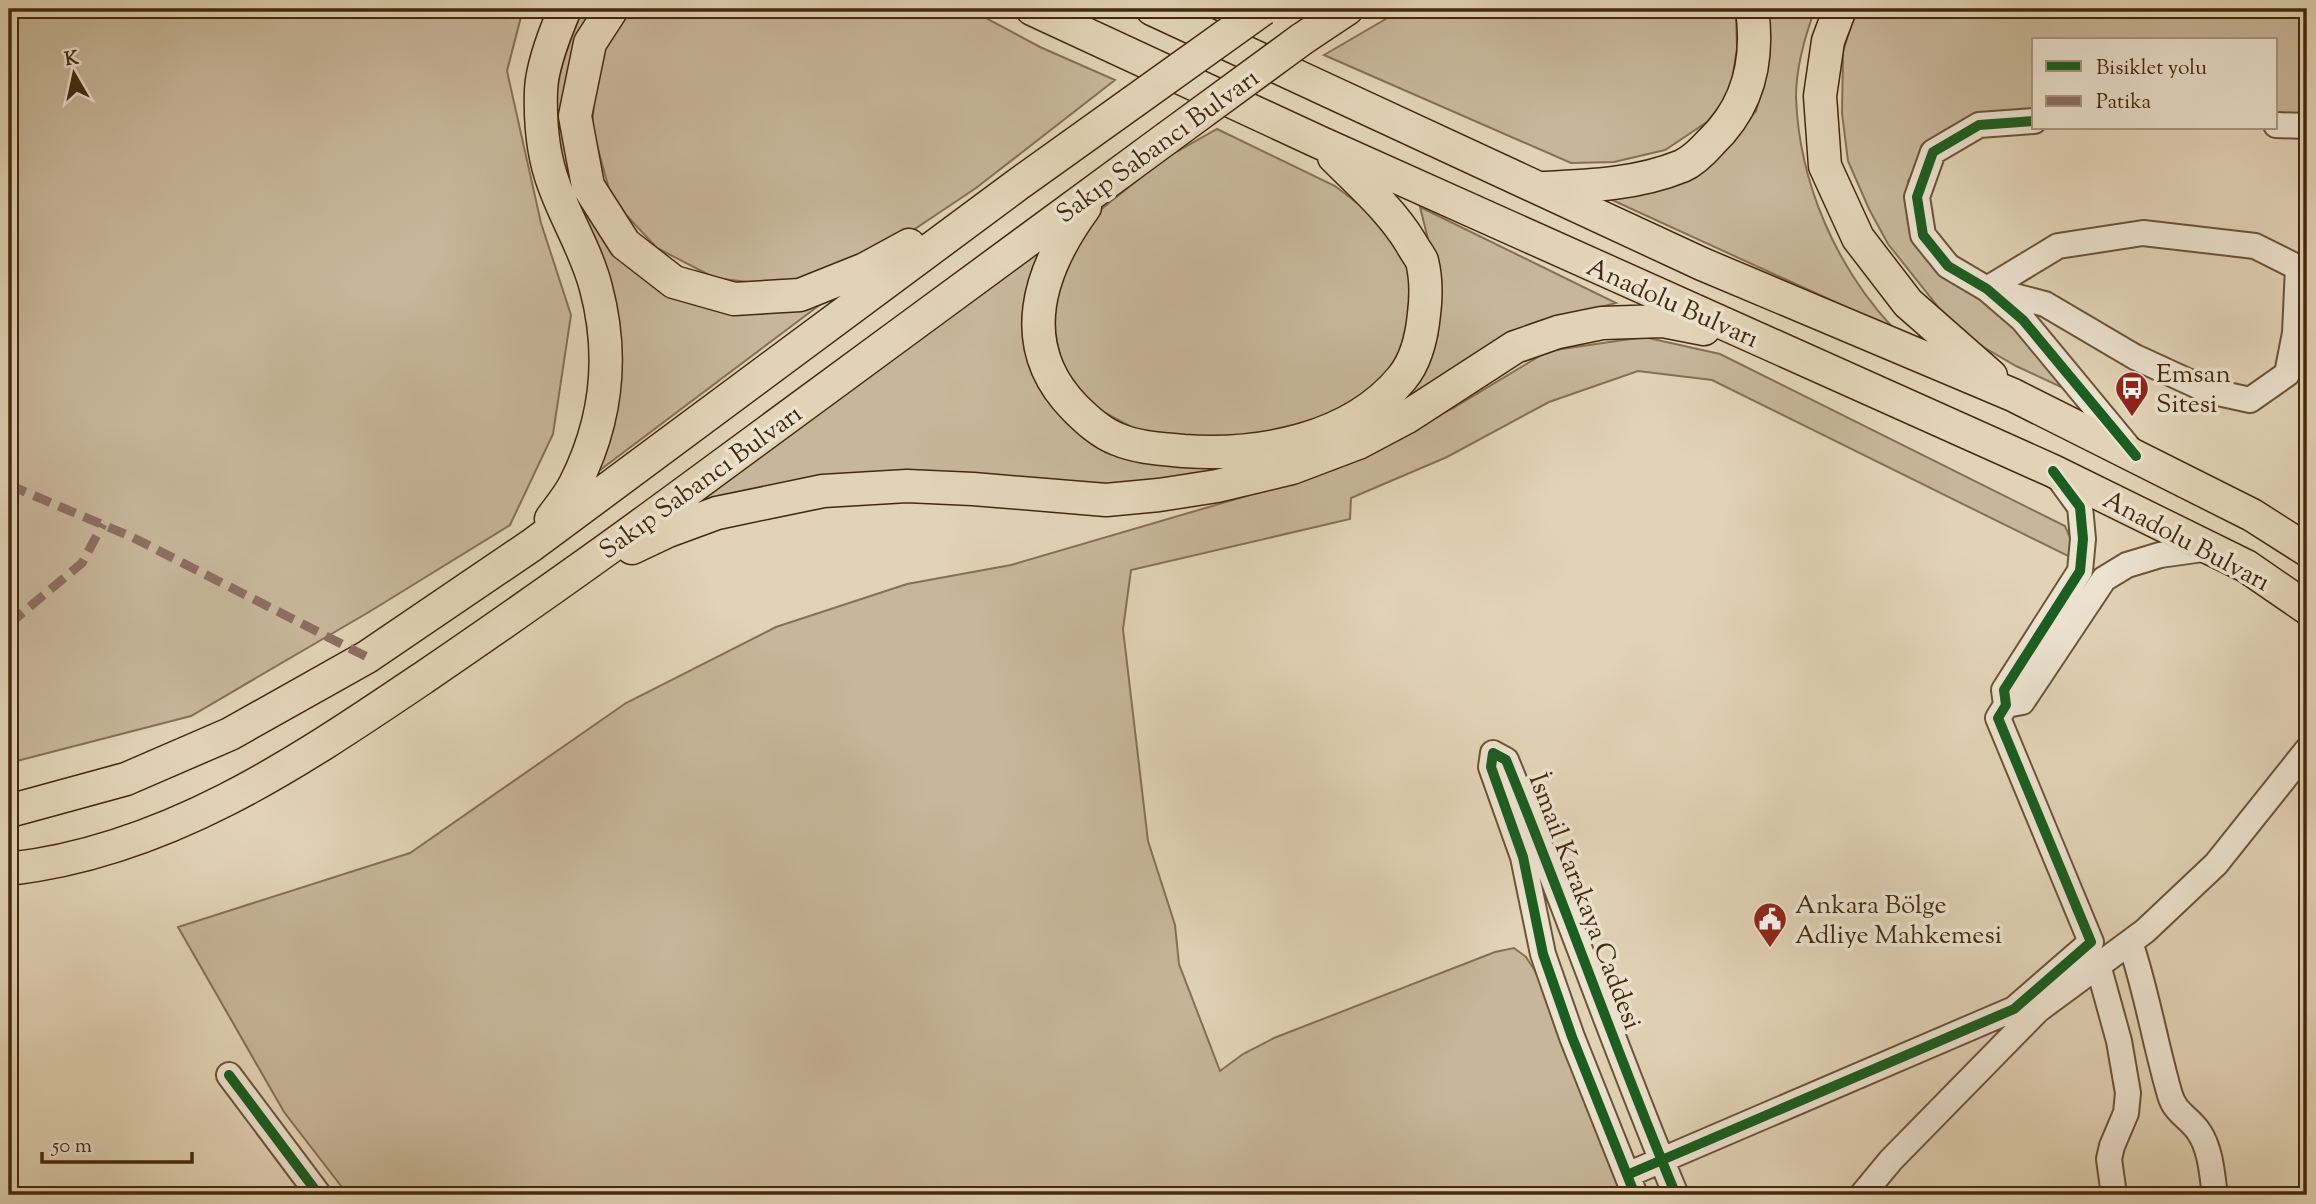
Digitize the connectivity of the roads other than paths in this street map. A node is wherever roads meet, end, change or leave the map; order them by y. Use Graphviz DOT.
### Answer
graph roads {
  1 [pos="565,9"];
  2 [pos="612,9"];
  3 [pos="1033,9"];
  4 [pos="1152,9"];
  5 [pos="1263,9"];
  6 [pos="1347,9"];
  7 [pos="1752,9"];
  8 [pos="1840,9"];
  9 [pos="2032,121"];
  10 [pos="2278,125"];
  11 [pos="2307,125"];
  12 [pos="1321,143"];
  13 [pos="1017,185"];
  14 [pos="1099,188"];
  15 [pos="1540,188"];
  16 [pos="2303,270"];
  17 [pos="1987,289"];
  18 [pos="1758,339"];
  19 [pos="2013,395"];
  20 [pos="2136,456"];
  21 [pos="2053,471"];
  22 [pos="531,545"];
  23 [pos="2210,548"];
  24 [pos="2307,550"];
  25 [pos="553,589"];
  26 [pos="2307,608"];
  27 [pos="2006,705"];
  28 [pos="2307,750"];
  29 [pos="9,811"];
  30 [pos="9,869"];
  31 [pos="2130,942"];
  32 [pos="2098,965"];
  33 [pos="229,1075"];
  34 [pos="1662,1161"];
  35 [pos="1631,1185"];
  36 [pos="318,1195"];
  37 [pos="1676,1195"];
  38 [pos="1863,1195"];
  39 [pos="2114,1195"];
  40 [pos="2215,1195"];
  1 -- 22 [label="main road"];
  2 -- 13 [label="main road"];
  3 -- 12 [label="main road, Anadolu Bulvarı"];
  4 -- 15 [label="main road, Anadolu Bulvarı"];
  5 -- 13 [label="main road, Sakıp Sabancı Bulvarı, bridge"];
  6 -- 14 [label="main road, Sakıp Sabancı Bulvarı, bridge"];
  7 -- 15 [label="main road"];
  8 -- 19 [label="main road"];
  9 -- 17 [label="street"];
  10 -- 11 [label="street"];
  12 -- 14 [label="main road"];
  12 -- 18 [label="main road, Anadolu Bulvarı"];
  13 -- 22 [label="main road, Sakıp Sabancı Bulvarı"];
  14 -- 25 [label="main road, Sakıp Sabancı Bulvarı"];
  15 -- 19 [label="main road, Anadolu Bulvarı"];
  16 -- 17 [label="street"];
  16 -- 17 [label="street"];
  17 -- 20 [label="street"];
  18 -- 21 [label="main road, Anadolu Bulvarı"];
  18 -- 25 [label="main road"];
  19 -- 20 [label="main road, Anadolu Bulvarı"];
  20 -- 24 [label="main road, Anadolu Bulvarı"];
  21 -- 23 [label="main road, Anadolu Bulvarı"];
  21 -- 27 [label="street"];
  22 -- 29 [label="main road, Sakıp Sabancı Bulvarı"];
  23 -- 26 [label="main road, Anadolu Bulvarı"];
  23 -- 27 [label="street"];
  25 -- 30 [label="main road, Sakıp Sabancı Bulvarı"];
  27 -- 34 [label="street"];
  28 -- 31 [label="street"];
  31 -- 32 [label="street"];
  31 -- 40 [label="street"];
  32 -- 38 [label="street"];
  32 -- 39 [label="street"];
  33 -- 36 [label="street"];
  34 -- 35 [label="street"];
  34 -- 35 [label="street, İsmail Karakaya Caddesi"];
  34 -- 37 [label="street, İsmail Karakaya Caddesi"];
}
